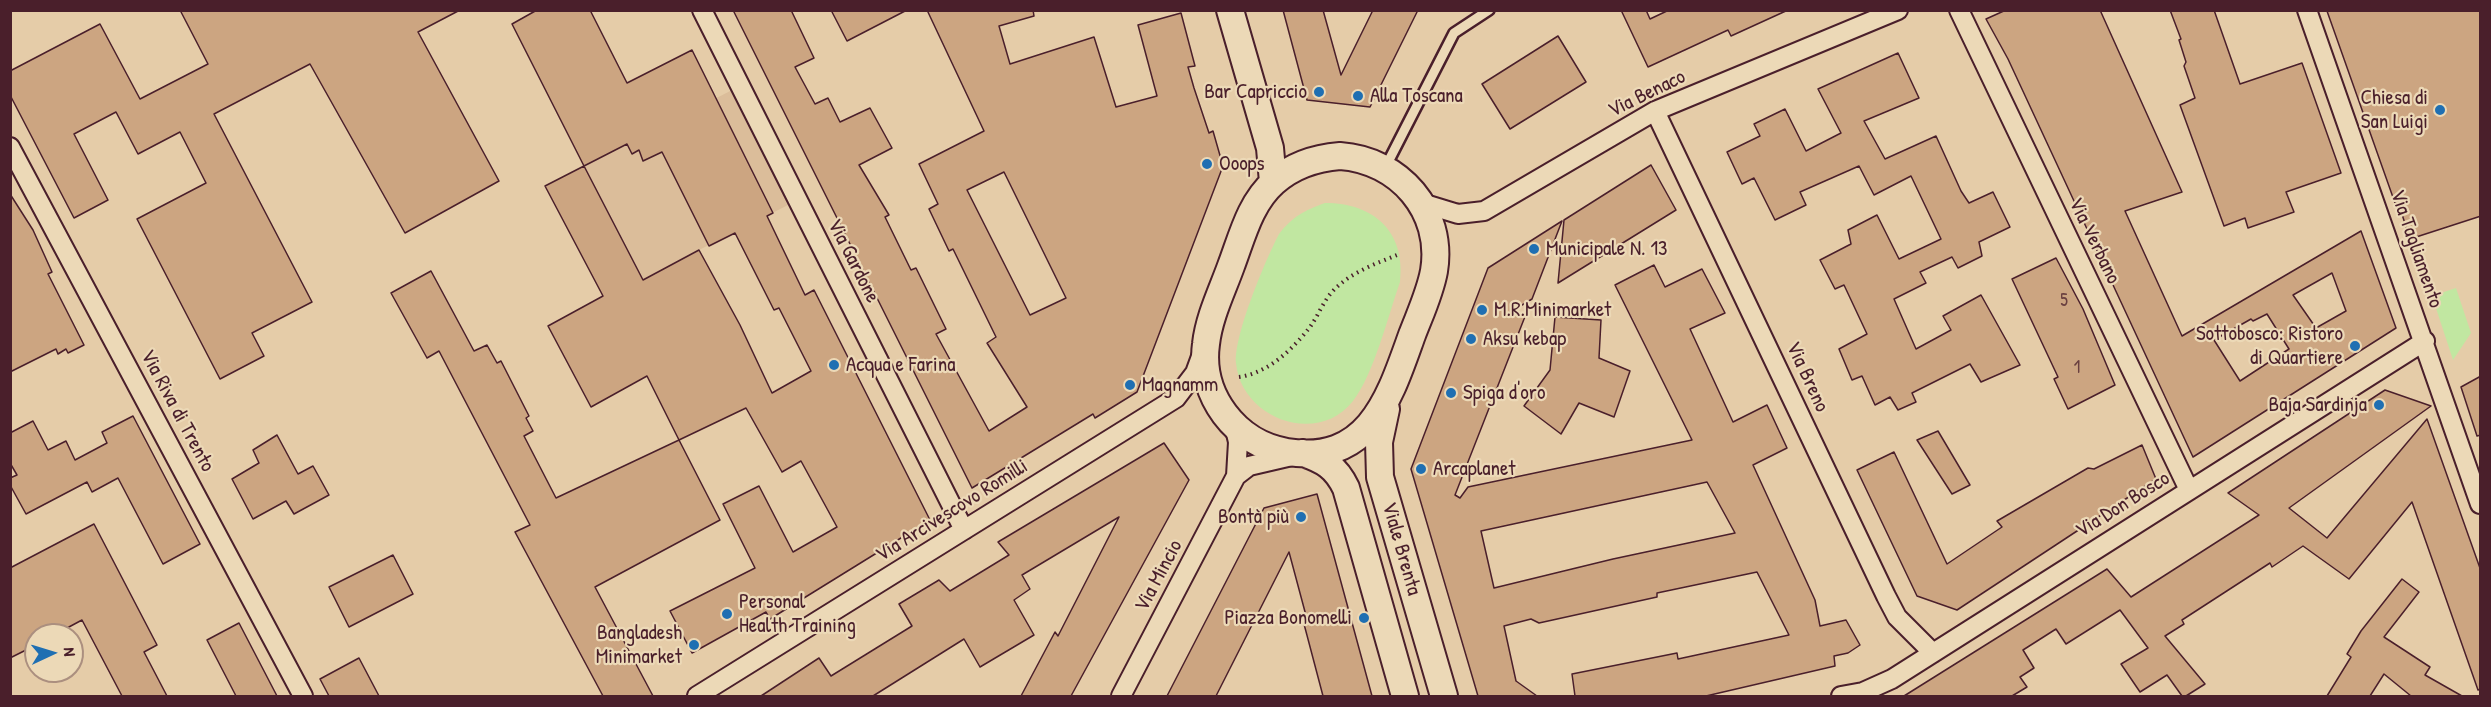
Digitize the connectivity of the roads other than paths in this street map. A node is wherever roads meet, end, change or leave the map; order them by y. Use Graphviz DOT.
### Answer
graph roads {
  1 [pos="702,10"];
  2 [pos="1230,10"];
  3 [pos="1489,10"];
  4 [pos="1898,10"];
  5 [pos="1959,10"];
  6 [pos="2307,10"];
  7 [pos="1655,111"];
  8 [pos="1263,126"];
  9 [pos="10,147"];
  10 [pos="1313,160"];
  11 [pos="1385,168"];
  12 [pos="1273,182"];
  13 [pos="1422,203"];
  14 [pos="2425,341"];
  15 [pos="1206,342"];
  16 [pos="1388,400"];
  17 [pos="1234,425"];
  18 [pos="1303,453"];
  19 [pos="1236,476"];
  20 [pos="2189,490"];
  21 [pos="2481,504"];
  22 [pos="964,530"];
  23 [pos="1934,653"];
  24 [pos="303,696"];
  25 [pos="697,696"];
  26 [pos="1121,696"];
  27 [pos="1406,696"];
  28 [pos="1444,696"];
  29 [pos="1841,696"];
  1 -- 22 [label="street, Via Gardone"];
  2 -- 8 [label="street"];
  3 -- 11 [label="lane"];
  4 -- 7 [label="street, Via Benaco"];
  5 -- 20 [label="street, Via Verbano"];
  6 -- 14 [label="street, Via Tagliamento"];
  7 -- 13 [label="street, Via Benaco"];
  7 -- 23 [label="street, Via Breno"];
  8 -- 10 [label="street"];
  8 -- 12 [label="street"];
  9 -- 24 [label="street, Via Riva di Trento"];
  10 -- 11 [label="street"];
  10 -- 12 [label="street"];
  11 -- 13 [label="street"];
  12 -- 15 [label="street"];
  13 -- 16 [label="street"];
  14 -- 20 [label="street, Via Don Bosco"];
  14 -- 21 [label="street, Via Tagliamento"];
  15 -- 17 [label="street"];
  15 -- 22 [label="street, Via Arcivescovo Romilli"];
  16 -- 18 [label="street"];
  16 -- 28 [label="street, Viale Brenta"];
  17 -- 18 [label="street"];
  17 -- 19 [label="street, Via Mincio"];
  18 -- 19 [label="street"];
  18 -- 27 [label="street, Viale Brenta"];
  19 -- 26 [label="street, Via Mincio"];
  20 -- 23 [label="street, Via Don Bosco"];
  22 -- 25 [label="street, Via Arcivescovo Romilli"];
  23 -- 29 [label="street, Via Don Bosco"];
}
